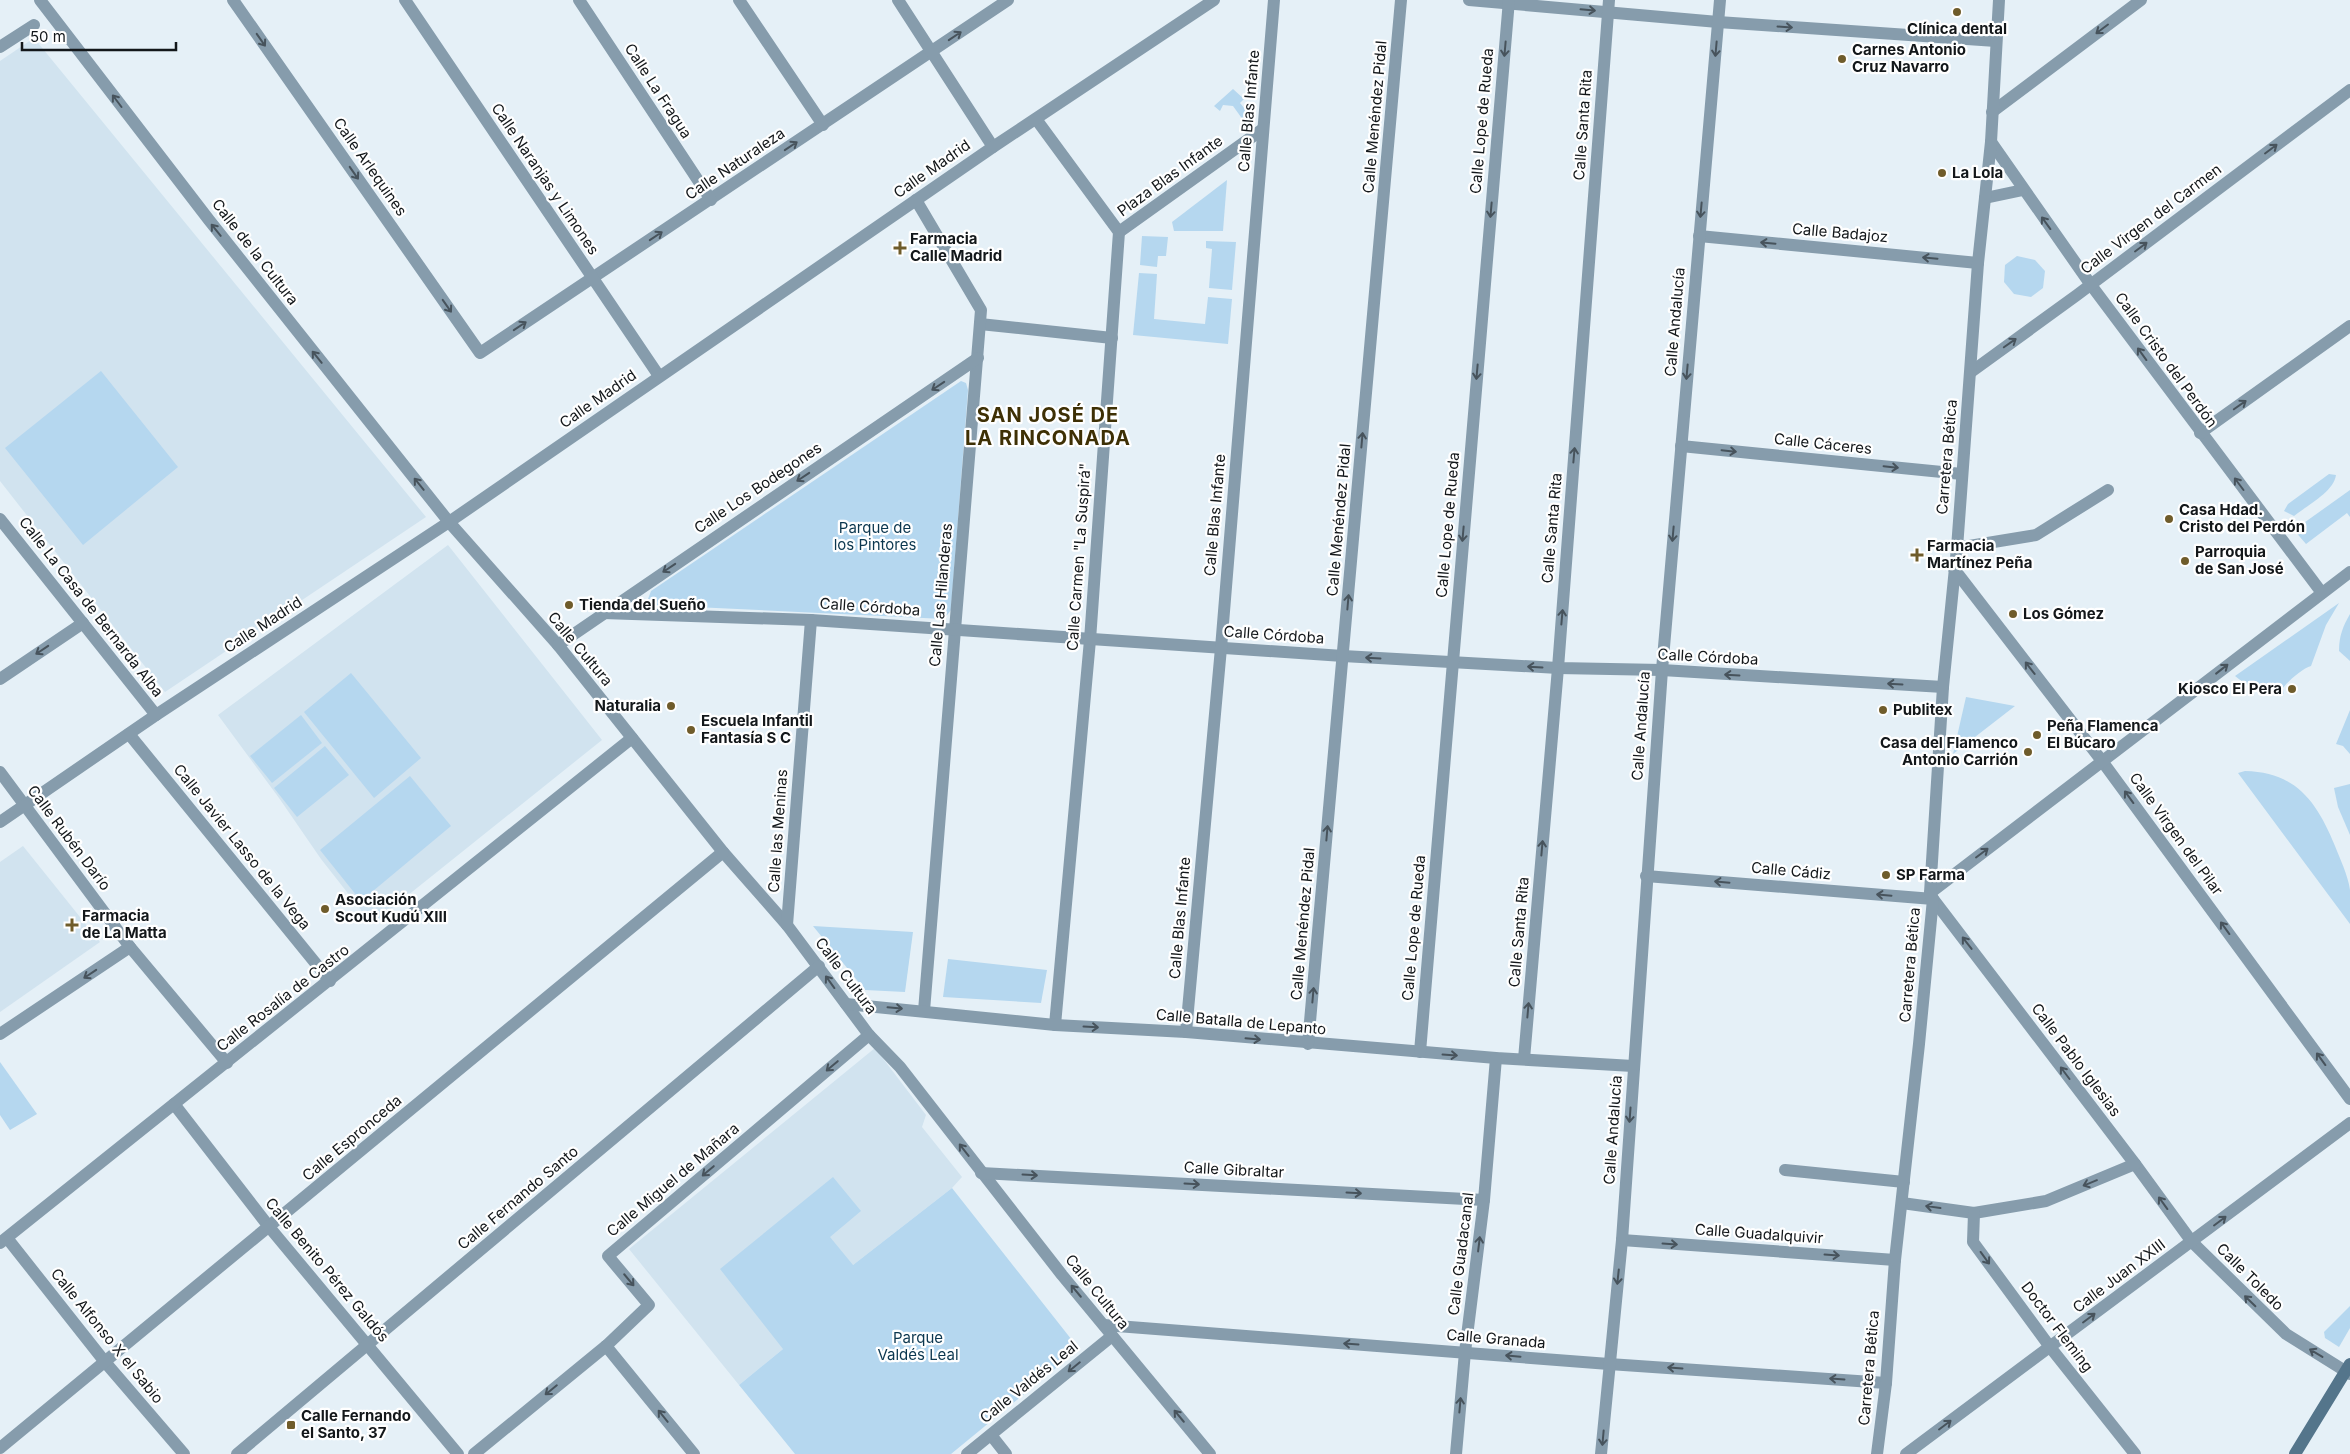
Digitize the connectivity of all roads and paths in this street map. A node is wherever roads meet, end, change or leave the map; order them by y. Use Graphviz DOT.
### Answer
graph roads {
  1 [pos="40,0"];
  2 [pos="233,0"];
  3 [pos="405,0"];
  4 [pos="579,0"];
  5 [pos="739,0"];
  6 [pos="898,0"];
  7 [pos="1008,0"];
  8 [pos="1214,0"];
  9 [pos="1274,0"];
  10 [pos="1401,0"];
  11 [pos="1470,0"];
  12 [pos="1720,0"];
  13 [pos="1999,0"];
  14 [pos="2141,0"];
  15 [pos="1509,2"];
  16 [pos="1609,6"];
  17 [pos="1718,22"];
  18 [pos="34,24"];
  19 [pos="1996,42"];
  20 [pos="0,47"];
  21 [pos="932,51"];
  22 [pos="2350,90"];
  23 [pos="1992,112"];
  24 [pos="1036,119"];
  25 [pos="824,125"];
  26 [pos="1263,129"];
  27 [pos="1990,142"];
  28 [pos="993,147"];
  29 [pos="2023,190"];
  30 [pos="1985,198"];
  31 [pos="711,200"];
  32 [pos="916,200"];
  33 [pos="1119,232"];
  34 [pos="1698,236"];
  35 [pos="1978,263"];
  36 [pos="592,279"];
  37 [pos="2091,285"];
  38 [pos="980,324"];
  39 [pos="2350,326"];
  40 [pos="1112,338"];
  41 [pos="480,353"];
  42 [pos="978,358"];
  43 [pos="1971,372"];
  44 [pos="659,376"];
  45 [pos="2200,433"];
  46 [pos="1681,446"];
  47 [pos="1962,474"];
  48 [pos="2108,490"];
  49 [pos="0,519"];
  50 [pos="449,522"];
  51 [pos="1957,548"];
  52 [pos="1954,569"];
  53 [pos="2350,572"];
  54 [pos="2322,593"];
  55 [pos="603,612"];
  56 [pos="811,620"];
  57 [pos="83,623"];
  58 [pos="954,630"];
  59 [pos="1090,640"];
  60 [pos="558,645"];
  61 [pos="1221,648"];
  62 [pos="1343,656"];
  63 [pos="1452,662"];
  64 [pos="1558,668"];
  65 [pos="1662,670"];
  66 [pos="0,678"];
  67 [pos="1943,687"];
  68 [pos="156,715"];
  69 [pos="129,734"];
  70 [pos="632,738"];
  71 [pos="2102,761"];
  72 [pos="0,772"];
  73 [pos="25,806"];
  74 [pos="0,822"];
  75 [pos="723,852"];
  76 [pos="1646,876"];
  77 [pos="1931,896"];
  78 [pos="787,925"];
  79 [pos="130,947"];
  80 [pos="819,966"];
  81 [pos="330,981"];
  82 [pos="846,1004"];
  83 [pos="924,1011"];
  84 [pos="1056,1025"];
  85 [pos="1186,1032"];
  86 [pos="0,1034"];
  87 [pos="869,1035"];
  88 [pos="1308,1044"];
  89 [pos="1420,1052"];
  90 [pos="1496,1058"];
  91 [pos="1524,1059"];
  92 [pos="227,1063"];
  93 [pos="1633,1066"];
  94 [pos="2350,1099"];
  95 [pos="174,1104"];
  96 [pos="2350,1123"];
  97 [pos="2135,1164"];
  98 [pos="1785,1170"];
  99 [pos="981,1173"];
  100 [pos="1904,1182"];
  101 [pos="1484,1200"];
  102 [pos="1902,1203"];
  103 [pos="1974,1213"];
  104 [pos="270,1228"];
  105 [pos="1622,1240"];
  106 [pos="3,1241"];
  107 [pos="2192,1242"];
  108 [pos="1894,1260"];
  109 [pos="1108,1330"];
  110 [pos="368,1344"];
  111 [pos="606,1346"];
  112 [pos="2050,1347"];
  113 [pos="1466,1352"];
  114 [pos="105,1362"];
  115 [pos="1609,1364"];
  116 [pos="2348,1369"];
  117 [pos="1886,1383"];
  118 [pos="990,1435"];
  119 [pos="0,1448"];
  120 [pos="184,1454"];
  121 [pos="237,1454"];
  122 [pos="458,1454"];
  123 [pos="474,1454"];
  124 [pos="694,1454"];
  125 [pos="967,1454"];
  126 [pos="1006,1454"];
  127 [pos="1210,1454"];
  128 [pos="1456,1454"];
  129 [pos="1601,1454"];
  130 [pos="1877,1454"];
  131 [pos="1906,1454"];
  132 [pos="2135,1454"];
  133 [pos="2295,1454"];
  50 -- 1 [label="street, Calle de la Cultura, one-way"];
  2 -- 41 [label="street, Calle Arlequines, one-way"];
  3 -- 36 [label="street, Calle Naranjas y Limones"];
  4 -- 31 [label="street, Calle La Fragua"];
  5 -- 25 [label="street"];
  6 -- 21 [label="street"];
  21 -- 7 [label="street, Calle Naturaleza, one-way"];
  8 -- 24 [label="street, Calle Madrid"];
  9 -- 26 [label="street, Calle Blas Infante"];
  62 -- 10 [label="street, Calle Menéndez Pidal, one-way"];
  11 -- 15 [label="street"];
  12 -- 17 [label="street, Calle Andalucía"];
  13 -- 19 [label="street, Carretera Bética"];
  14 -- 23 [label="street, one-way"];
  15 -- 16 [label="street, one-way"];
  15 -- 63 [label="street, Calle Lope de Rueda, one-way"];
  16 -- 17 [label="street"];
  64 -- 16 [label="street, Calle Santa Rita, one-way"];
  17 -- 19 [label="street, one-way"];
  17 -- 34 [label="street, Calle Andalucía, one-way"];
  18 -- 20 [label="street"];
  19 -- 23 [label="street, Carretera Bética"];
  21 -- 25 [label="street, Calle Naturaleza"];
  21 -- 28 [label="street"];
  37 -- 22 [label="street, Calle Virgen del Carmen, one-way"];
  23 -- 27 [label="street, Carretera Bética"];
  24 -- 28 [label="street, Calle Madrid"];
  24 -- 33 [label="street"];
  31 -- 25 [label="street, Calle Naturaleza, one-way"];
  26 -- 33 [label="street, Plaza Blas Infante"];
  26 -- 61 [label="street, Calle Blas Infante"];
  27 -- 29 [label="street, Calle Cristo del Perdón"];
  27 -- 30 [label="street, Carretera Bética"];
  28 -- 32 [label="street, Calle Madrid"];
  29 -- 30 [label="street"];
  37 -- 29 [label="street, Calle Cristo del Perdón, one-way"];
  30 -- 35 [label="street, Carretera Bética"];
  36 -- 31 [label="street, Calle Naturaleza, one-way"];
  32 -- 38 [label="street, Calle Las Hilanderas"];
  32 -- 44 [label="street, Calle Madrid"];
  33 -- 40 [label="street, Calle Carmen \"La Suspirá\""];
  35 -- 34 [label="street, Calle Badajoz, one-way"];
  34 -- 46 [label="street, Calle Andalucía, one-way"];
  35 -- 43 [label="street, Carretera Bética"];
  41 -- 36 [label="street, Calle Naturaleza, one-way"];
  36 -- 44 [label="street, Calle Naranjas y Limones"];
  43 -- 37 [label="street, Calle Virgen del Carmen, one-way"];
  45 -- 37 [label="street, Calle Cristo del Perdón, one-way"];
  38 -- 40 [label="street"];
  38 -- 42 [label="street, Calle Las Hilanderas"];
  45 -- 39 [label="street, one-way"];
  40 -- 59 [label="street, Calle Carmen \"La Suspirá\""];
  42 -- 55 [label="street, Calle Los Bodegones, one-way"];
  42 -- 58 [label="street, Calle Las Hilanderas"];
  43 -- 47 [label="street, Carretera Bética"];
  44 -- 50 [label="street, Calle Madrid"];
  54 -- 45 [label="street, Calle Cristo del Perdón, one-way"];
  46 -- 47 [label="street, Calle Cáceres, one-way"];
  46 -- 65 [label="street, Calle Andalucía, one-way"];
  47 -- 51 [label="street, Carretera Bética"];
  48 -- 51 [label="street"];
  49 -- 57 [label="street, Calle La Casa de Bernarda Alba"];
  50 -- 60 [label="street, Calle Cultura"];
  50 -- 68 [label="street, Calle Madrid"];
  51 -- 52 [label="street, Carretera Bética"];
  52 -- 67 [label="street, Carretera Bética"];
  71 -- 52 [label="street, Calle Virgen del Pilar, one-way"];
  53 -- 54 [label="street"];
  71 -- 54 [label="street, one-way"];
  55 -- 56 [label="street, Calle Córdoba"];
  55 -- 60 [label="street, Calle Los Bodegones"];
  56 -- 58 [label="street, Calle Córdoba"];
  56 -- 78 [label="street, Calle las Meninas"];
  57 -- 66 [label="street, one-way"];
  57 -- 68 [label="street, Calle La Casa de Bernarda Alba"];
  58 -- 59 [label="street, Calle Córdoba"];
  58 -- 83 [label="street, Calle Las Hilanderas"];
  59 -- 61 [label="street, Calle Córdoba"];
  59 -- 84 [label="street, Calle Carmen \"La Suspirá\""];
  60 -- 70 [label="street, Calle Cultura"];
  61 -- 62 [label="street, Calle Córdoba"];
  61 -- 85 [label="street, Calle Blas Infante"];
  63 -- 62 [label="street, Calle Córdoba, one-way"];
  88 -- 62 [label="street, Calle Menéndez Pidal, one-way"];
  64 -- 63 [label="street, Calle Córdoba, one-way"];
  63 -- 89 [label="street, Calle Lope de Rueda"];
  64 -- 65 [label="street, Calle Córdoba"];
  91 -- 64 [label="street, Calle Santa Rita, one-way"];
  67 -- 65 [label="street, Calle Córdoba, one-way"];
  65 -- 76 [label="street, Calle Andalucía"];
  67 -- 77 [label="street, Carretera Bética"];
  68 -- 69 [label="street, Calle Madrid"];
  69 -- 73 [label="street, Calle Madrid"];
  69 -- 81 [label="street, Calle Javier Lasso de la Vega"];
  70 -- 75 [label="street, Calle Cultura"];
  70 -- 81 [label="street, Calle Rosalía de Castro"];
  77 -- 71 [label="street, one-way"];
  94 -- 71 [label="street, Calle Virgen del Pilar, one-way"];
  72 -- 73 [label="street, Calle Rubén Darío"];
  73 -- 74 [label="street, Calle Madrid"];
  73 -- 79 [label="street, Calle Rubén Darío"];
  75 -- 78 [label="street, Calle Cultura"];
  75 -- 104 [label="street, Calle Espronceda"];
  77 -- 76 [label="street, Calle Cádiz, one-way"];
  76 -- 93 [label="street, Calle Andalucía"];
  97 -- 77 [label="street, Calle Pablo Iglesias, one-way"];
  77 -- 100 [label="street, Carretera Bética"];
  78 -- 80 [label="street, Calle Cultura"];
  79 -- 86 [label="street, one-way"];
  79 -- 92 [label="street, Calle Rubén Darío"];
  82 -- 80 [label="street, Calle Cultura, one-way"];
  80 -- 110 [label="street, Calle Fernando Santo"];
  81 -- 92 [label="street, Calle Rosalía de Castro"];
  82 -- 83 [label="street, Calle Batalla de Lepanto, one-way"];
  82 -- 87 [label="street, Calle Cultura"];
  83 -- 84 [label="street, Calle Batalla de Lepanto"];
  84 -- 85 [label="street, Calle Batalla de Lepanto, one-way"];
  85 -- 88 [label="street, Calle Batalla de Lepanto, one-way"];
  99 -- 87 [label="street, Calle Cultura, one-way"];
  87 -- 111 [label="street, Calle Miguel de Mañara, one-way"];
  88 -- 89 [label="street, Calle Batalla de Lepanto"];
  89 -- 90 [label="street, Calle Batalla de Lepanto, one-way"];
  90 -- 91 [label="street, Calle Batalla de Lepanto"];
  90 -- 101 [label="street, Calle Guadacanal"];
  91 -- 93 [label="street, Calle Batalla de Lepanto"];
  92 -- 95 [label="street, Calle Rosalía de Castro"];
  93 -- 105 [label="street, Calle Andalucía, one-way"];
  95 -- 104 [label="street, Calle Benito Pérez Galdós"];
  95 -- 106 [label="street, Calle Rosalía de Castro"];
  107 -- 96 [label="street, Calle Juan XXIII, one-way"];
  97 -- 103 [label="street, one-way"];
  107 -- 97 [label="street, Calle Pablo Iglesias, one-way"];
  98 -- 100 [label="street"];
  99 -- 101 [label="street, Calle Gibraltar, one-way"];
  109 -- 99 [label="street, Calle Cultura, one-way"];
  100 -- 102 [label="street, Carretera Bética"];
  113 -- 101 [label="street, Calle Guadacanal, one-way"];
  103 -- 102 [label="street, one-way"];
  102 -- 108 [label="street, Carretera Bética"];
  103 -- 112 [label="street, Doctor Fleming, one-way"];
  104 -- 110 [label="street, Calle Benito Pérez Galdós"];
  104 -- 114 [label="street, Calle Espronceda"];
  105 -- 108 [label="street, Calle Guadalquivir, one-way"];
  105 -- 115 [label="street, Calle Andalucía, one-way"];
  106 -- 114 [label="street, Calle Alfonso X el Sabio"];
  112 -- 107 [label="street, Calle Juan XXIII, one-way"];
  116 -- 107 [label="street, Calle Toledo, one-way"];
  108 -- 117 [label="street, Carretera Bética"];
  113 -- 109 [label="street, Calle Granada, one-way"];
  109 -- 118 [label="street, Calle Valdés Leal, one-way"];
  127 -- 109 [label="street, Calle Cultura, one-way"];
  110 -- 121 [label="street, Calle Fernando Santo"];
  110 -- 122 [label="street, Calle Benito Pérez Galdós"];
  111 -- 123 [label="street, Calle Miguel de Mañara, one-way"];
  124 -- 111 [label="street, one-way"];
  131 -- 112 [label="street, Calle Juan XXIII, one-way"];
  112 -- 132 [label="street, Doctor Fleming"];
  115 -- 113 [label="street, Calle Granada, one-way"];
  128 -- 113 [label="street, Calle Guadacanal, one-way"];
  114 -- 119 [label="street, Calle Espronceda"];
  114 -- 120 [label="street, Calle Alfonso X el Sabio"];
  117 -- 115 [label="street, Calle Granada, one-way"];
  115 -- 129 [label="street, Calle Andalucía, one-way"];
  116 -- 133 [label="main road"];
  117 -- 130 [label="street, Carretera Bética"];
  118 -- 125 [label="street, Calle Valdés Leal"];
  118 -- 126 [label="street"];
}
